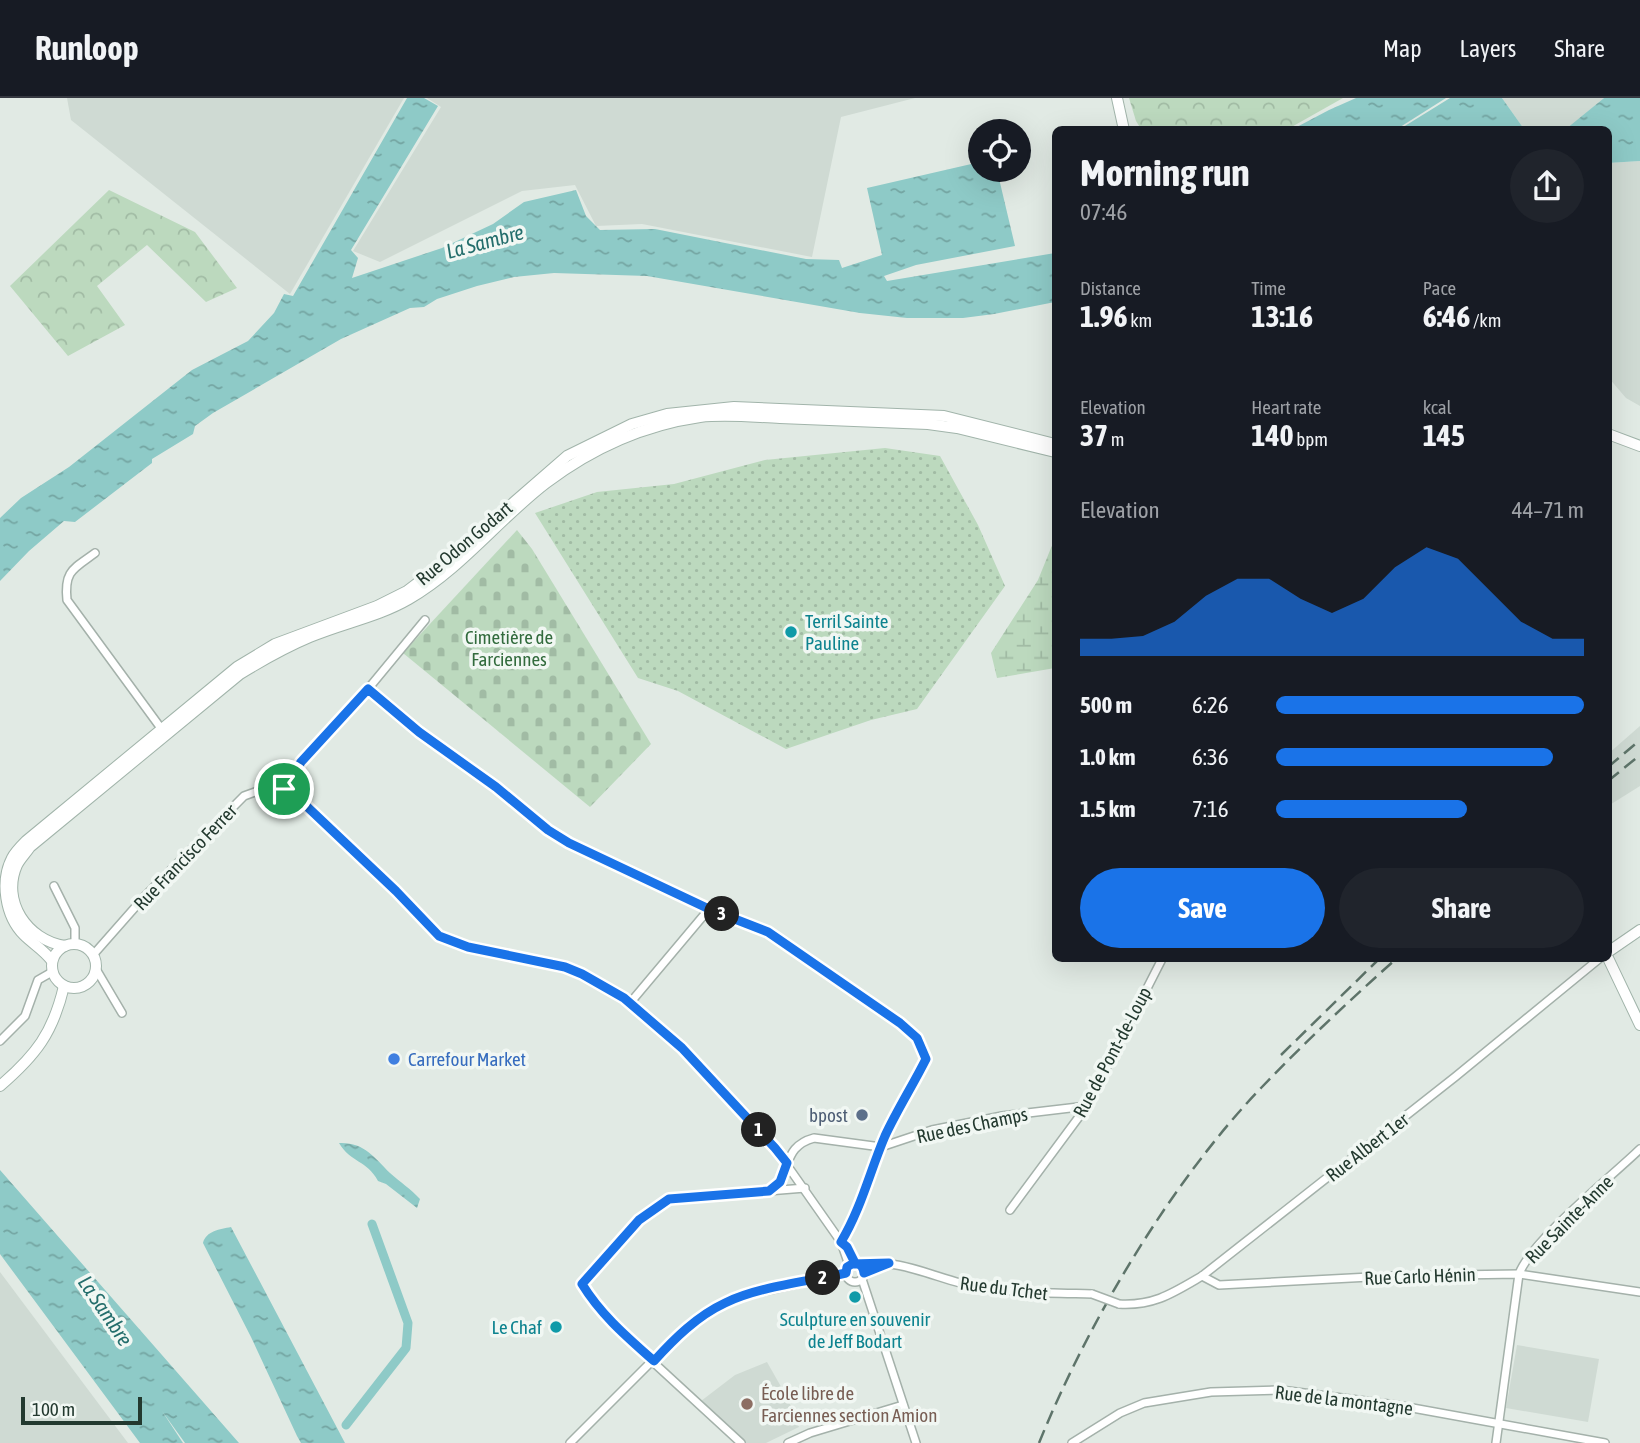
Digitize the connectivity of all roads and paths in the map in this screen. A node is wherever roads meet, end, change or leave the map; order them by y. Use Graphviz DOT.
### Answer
graph roads {
  1 [pos="1117,98"];
  2 [pos="1123,126"];
  3 [pos="1612,436"];
  4 [pos="1052,443"];
  5 [pos="1640,446"];
  6 [pos="1052,451"];
  7 [pos="95,553"];
  8 [pos="425,620"];
  9 [pos="368,689"];
  10 [pos="164,732"];
  11 [pos="284,789"];
  12 [pos="54,886"];
  13 [pos="709,909"];
  14 [pos="1640,930"];
  15 [pos="70,945"];
  16 [pos="1612,949"];
  17 [pos="93,955"];
  18 [pos="52,961"];
  19 [pos="1160,962"];
  20 [pos="1595,962"];
  21 [pos="1610,962"];
  22 [pos="96,969"];
  23 [pos="52,972"];
  24 [pos="64,986"];
  25 [pos="630,1003"];
  26 [pos="122,1013"];
  27 [pos="1640,1025"];
  28 [pos="0,1041"];
  29 [pos="0,1086"];
  30 [pos="1087,1106"];
  31 [pos="881,1147"];
  32 [pos="1640,1149"];
  33 [pos="787,1163"];
  34 [pos="805,1188"];
  35 [pos="769,1191"];
  36 [pos="1010,1210"];
  37 [pos="841,1242"];
  38 [pos="889,1263"];
  39 [pos="853,1267"];
  40 [pos="1519,1274"];
  41 [pos="863,1276"];
  42 [pos="1202,1276"];
  43 [pos="1640,1292"];
  44 [pos="1119,1304"];
  45 [pos="654,1361"];
  46 [pos="903,1405"];
  47 [pos="1500,1424"];
  48 [pos="570,1443"];
  49 [pos="741,1443"];
  50 [pos="788,1443"];
  51 [pos="916,1443"];
  52 [pos="1072,1443"];
  53 [pos="1496,1443"];
  54 [pos="1605,1443"];
  1 -- 2 [label="main road"];
  3 -- 5 [label="main road"];
  4 -- 10 [label="main road, Rue Odon Godart"];
  6 -- 10 [label="main road, Rue Odon Godart"];
  7 -- 10 [label="street"];
  8 -- 9 [label="street"];
  9 -- 11 [label="street"];
  9 -- 13 [label="street"];
  10 -- 15 [label="main road, Rue Odon Godart"];
  10 -- 18 [label="main road, Rue Odon Godart"];
  11 -- 17 [label="street, Rue Francisco Ferrer"];
  11 -- 25 [label="street"];
  12 -- 15 [label="street"];
  13 -- 25 [label="street"];
  13 -- 31 [label="street"];
  14 -- 16 [label="main road"];
  15 -- 17 [label="main road"];
  15 -- 18 [label="main road"];
  17 -- 22 [label="main road"];
  18 -- 23 [label="main road"];
  19 -- 30 [label="street, Rue de Pont-de-Loup"];
  20 -- 42 [label="street, Rue Albert 1er"];
  21 -- 27 [label="main road"];
  22 -- 24 [label="main road"];
  22 -- 26 [label="street"];
  23 -- 24 [label="main road"];
  23 -- 28 [label="street"];
  24 -- 29 [label="main road"];
  25 -- 33 [label="street"];
  30 -- 31 [label="street, Rue des Champs"];
  30 -- 36 [label="street, Rue de Pont-de-Loup"];
  31 -- 33 [label="street, Rue des Champs"];
  31 -- 37 [label="street"];
  32 -- 40 [label="street, Rue Sainte-Anne"];
  33 -- 34 [label="street"];
  33 -- 35 [label="street, Rue des Champs"];
  34 -- 35 [label="street"];
  34 -- 37 [label="street"];
  35 -- 45 [label="street"];
  37 -- 39 [label="street"];
  38 -- 39 [label="street, Rue du Tchet"];
  38 -- 41 [label="street"];
  38 -- 44 [label="street, Rue du Tchet, bridge"];
  39 -- 41 [label="street"];
  39 -- 41 [label="street"];
  39 -- 45 [label="street, Rue du Tchet"];
  40 -- 42 [label="street, Rue Carlo Hénin"];
  40 -- 43 [label="street, Rue Carlo Hénin"];
  40 -- 47 [label="street, Rue Sainte-Anne"];
  41 -- 46 [label="street"];
  42 -- 44 [label="street, Rue Albert 1er"];
  45 -- 48 [label="street, Rue du Tchet"];
  45 -- 49 [label="street"];
  46 -- 50 [label="street"];
  46 -- 51 [label="street"];
  47 -- 52 [label="street, Rue de la montagne"];
  47 -- 53 [label="street, Rue Sainte-Anne"];
  47 -- 54 [label="street, Rue de la montagne"];
}
